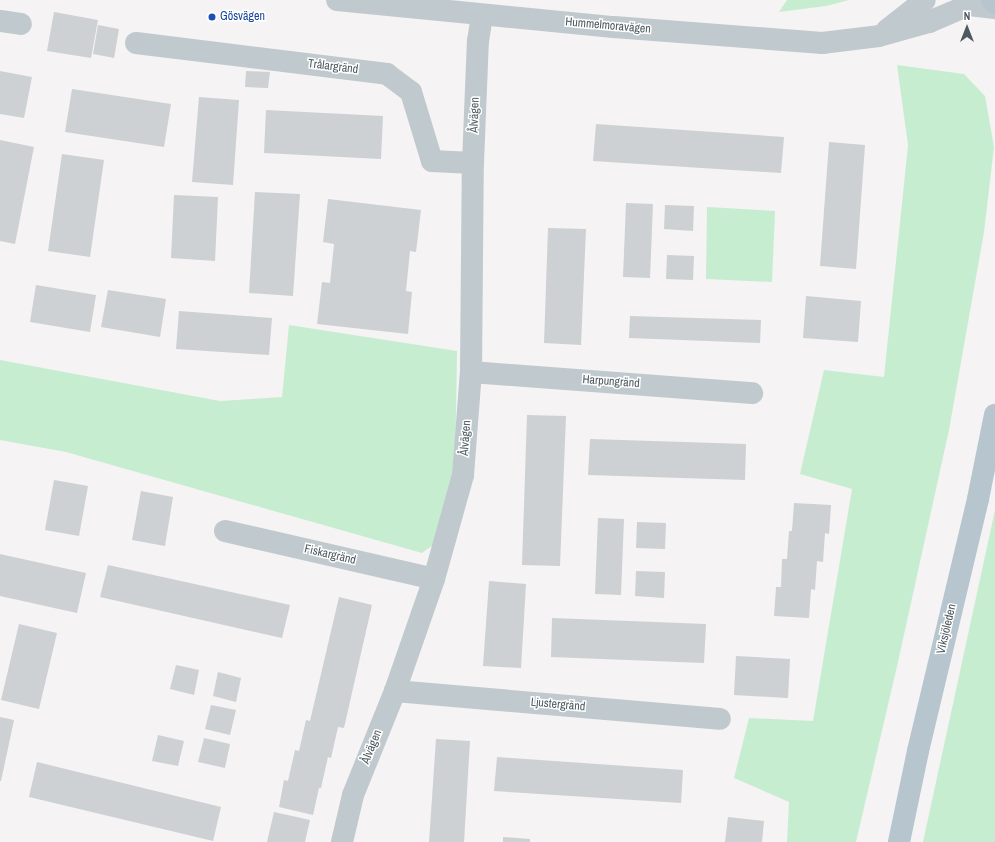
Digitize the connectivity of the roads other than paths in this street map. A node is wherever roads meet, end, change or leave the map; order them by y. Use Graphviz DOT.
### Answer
graph roads {
  1 [pos="337,0"];
  2 [pos="925,0"];
  3 [pos="992,0"];
  4 [pos="995,3"];
  5 [pos="995,8"];
  6 [pos="482,15"];
  7 [pos="879,36"];
  8 [pos="136,43"];
  9 [pos="473,163"];
  10 [pos="471,372"];
  11 [pos="752,393"];
  12 [pos="995,415"];
  13 [pos="225,531"];
  14 [pos="434,579"];
  15 [pos="395,691"];
  16 [pos="720,719"];
  17 [pos="342,842"];
  18 [pos="899,842"];
  1 -- 6 [label="street, Hummelmoravägen"];
  2 -- 7 [label="street"];
  3 -- 4 [label="main road"];
  5 -- 7 [label="street, Hummelmoravägen"];
  6 -- 7 [label="street, Hummelmoravägen"];
  6 -- 9 [label="street, Ålvägen"];
  8 -- 9 [label="street, Trålargränd"];
  9 -- 10 [label="street, Ålvägen"];
  10 -- 11 [label="street, Harpungränd"];
  10 -- 14 [label="street, Ålvägen"];
  12 -- 18 [label="main road, Viksjöleden"];
  13 -- 14 [label="street, Fiskargränd"];
  14 -- 15 [label="street, Ålvägen"];
  15 -- 16 [label="street, Ljustergränd"];
  15 -- 17 [label="street, Ålvägen"];
}
